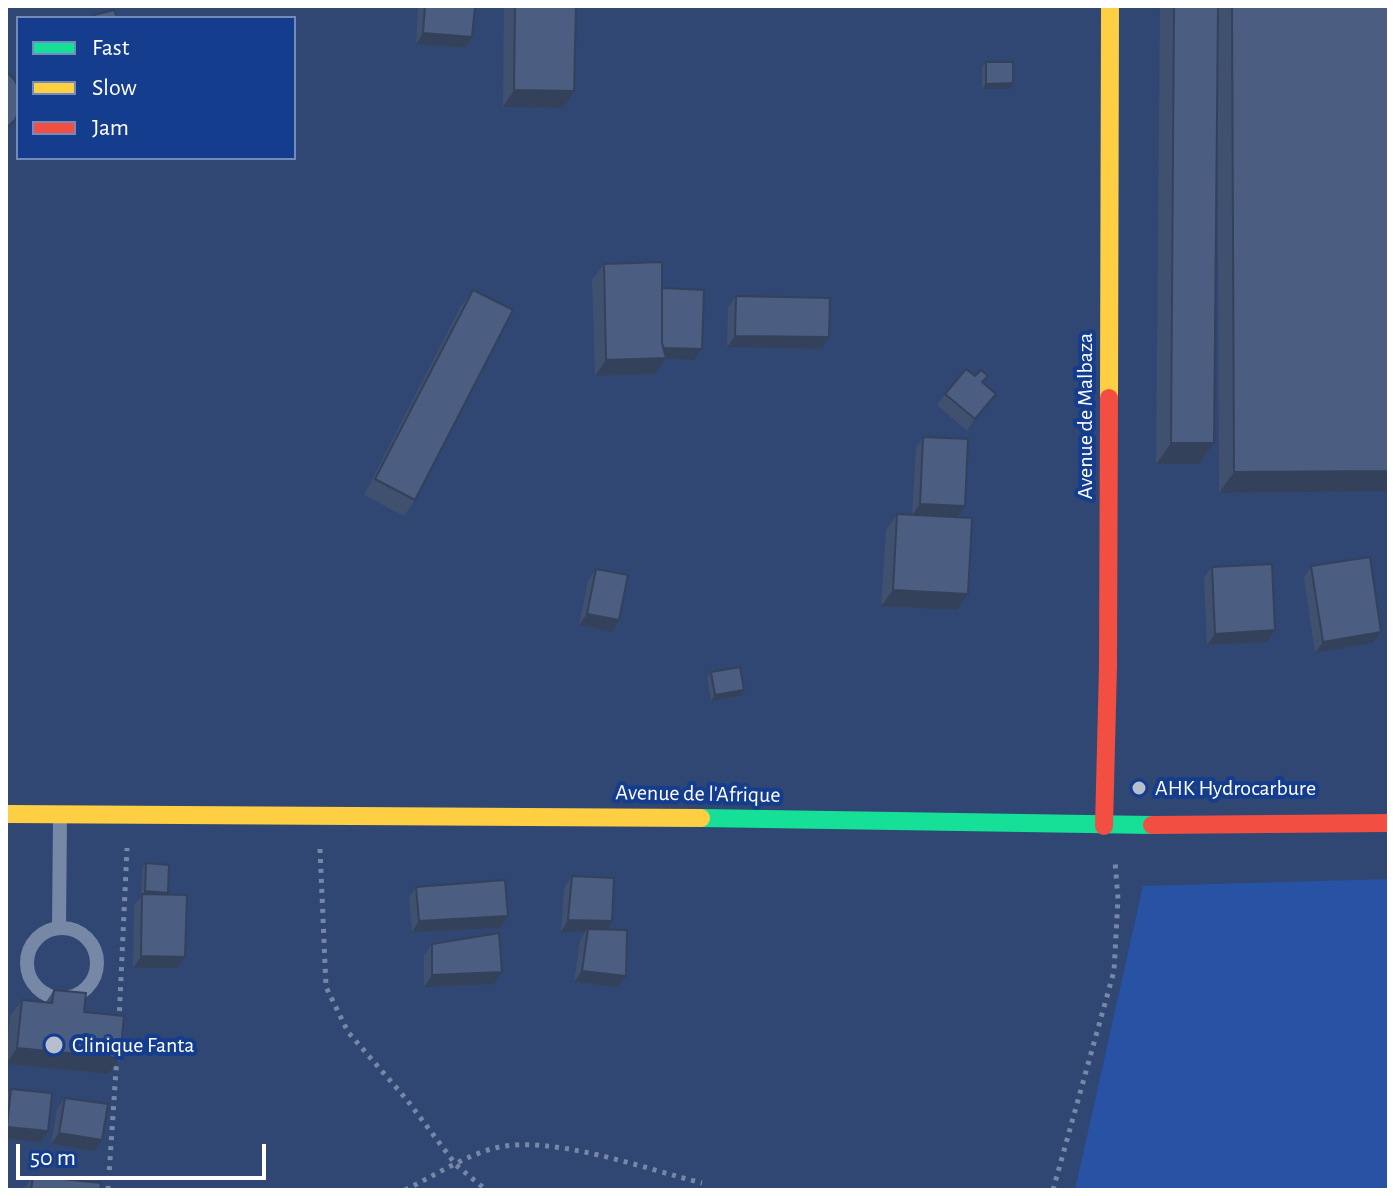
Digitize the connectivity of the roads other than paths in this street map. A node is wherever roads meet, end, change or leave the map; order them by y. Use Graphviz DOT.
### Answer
graph roads {
  1 [pos="1110,6"];
  2 [pos="6,814"];
  3 [pos="60,815"];
  4 [pos="1389,823"];
  5 [pos="1104,826"];
  6 [pos="59,928"];
  1 -- 5 [label="main road, Avenue de Malbaza"];
  2 -- 3 [label="main road, Avenue de l'Afrique"];
  3 -- 5 [label="main road, Avenue de l'Afrique"];
  3 -- 6 [label="lane"];
  4 -- 5 [label="main road, Avenue de l'Afrique"];
  6 -- 6 [label="lane"];
}
